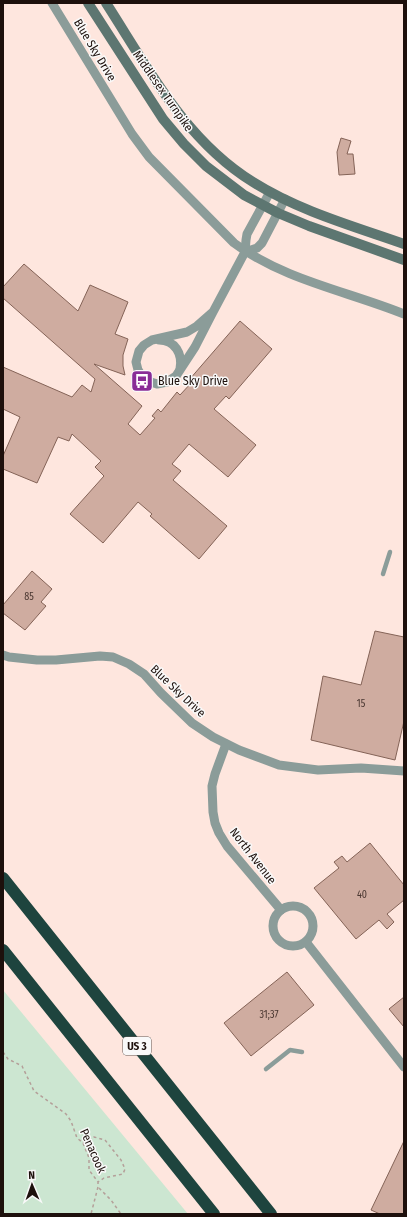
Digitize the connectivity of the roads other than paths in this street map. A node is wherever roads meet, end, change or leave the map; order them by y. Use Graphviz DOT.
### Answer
graph roads {
  1 [pos="52,3"];
  2 [pos="88,3"];
  3 [pos="106,3"];
  4 [pos="270,192"];
  5 [pos="285,200"];
  6 [pos="263,205"];
  7 [pos="278,213"];
  8 [pos="404,244"];
  9 [pos="246,252"];
  10 [pos="404,260"];
  11 [pos="214,312"];
  12 [pos="404,314"];
  13 [pos="156,340"];
  14 [pos="176,376"];
  15 [pos="390,552"];
  16 [pos="383,574"];
  17 [pos="3,655"];
  18 [pos="226,744"];
  19 [pos="404,771"];
  20 [pos="3,878"];
  21 [pos="281,910"];
  22 [pos="306,942"];
  23 [pos="3,950"];
  24 [pos="302,1052"];
  25 [pos="404,1067"];
  26 [pos="266,1069"];
  27 [pos="214,1214"];
  28 [pos="271,1214"];
  1 -- 9 [label="street, Blue Sky Drive"];
  2 -- 6 [label="main road, Middlesex Turnpike"];
  3 -- 4 [label="main road, Middlesex Turnpike"];
  4 -- 5 [label="main road, Middlesex Turnpike"];
  4 -- 6 [label="street"];
  5 -- 7 [label="street"];
  5 -- 8 [label="main road, Middlesex Turnpike"];
  6 -- 7 [label="main road, Middlesex Turnpike"];
  6 -- 9 [label="street"];
  7 -- 9 [label="street"];
  7 -- 10 [label="main road, Middlesex Turnpike"];
  9 -- 11 [label="street"];
  9 -- 12 [label="street, Blue Sky Drive"];
  11 -- 13 [label="street"];
  11 -- 14 [label="street"];
  13 -- 14 [label="street"];
  13 -- 14 [label="street"];
  15 -- 16 [label="lane"];
  17 -- 18 [label="street, Blue Sky Drive"];
  18 -- 19 [label="street, Blue Sky Drive"];
  18 -- 21 [label="street, North Avenue"];
  20 -- 28 [label="highway, US 3"];
  21 -- 22 [label="street"];
  21 -- 22 [label="street"];
  22 -- 25 [label="street"];
  23 -- 27 [label="highway"];
  24 -- 26 [label="lane"];
}
